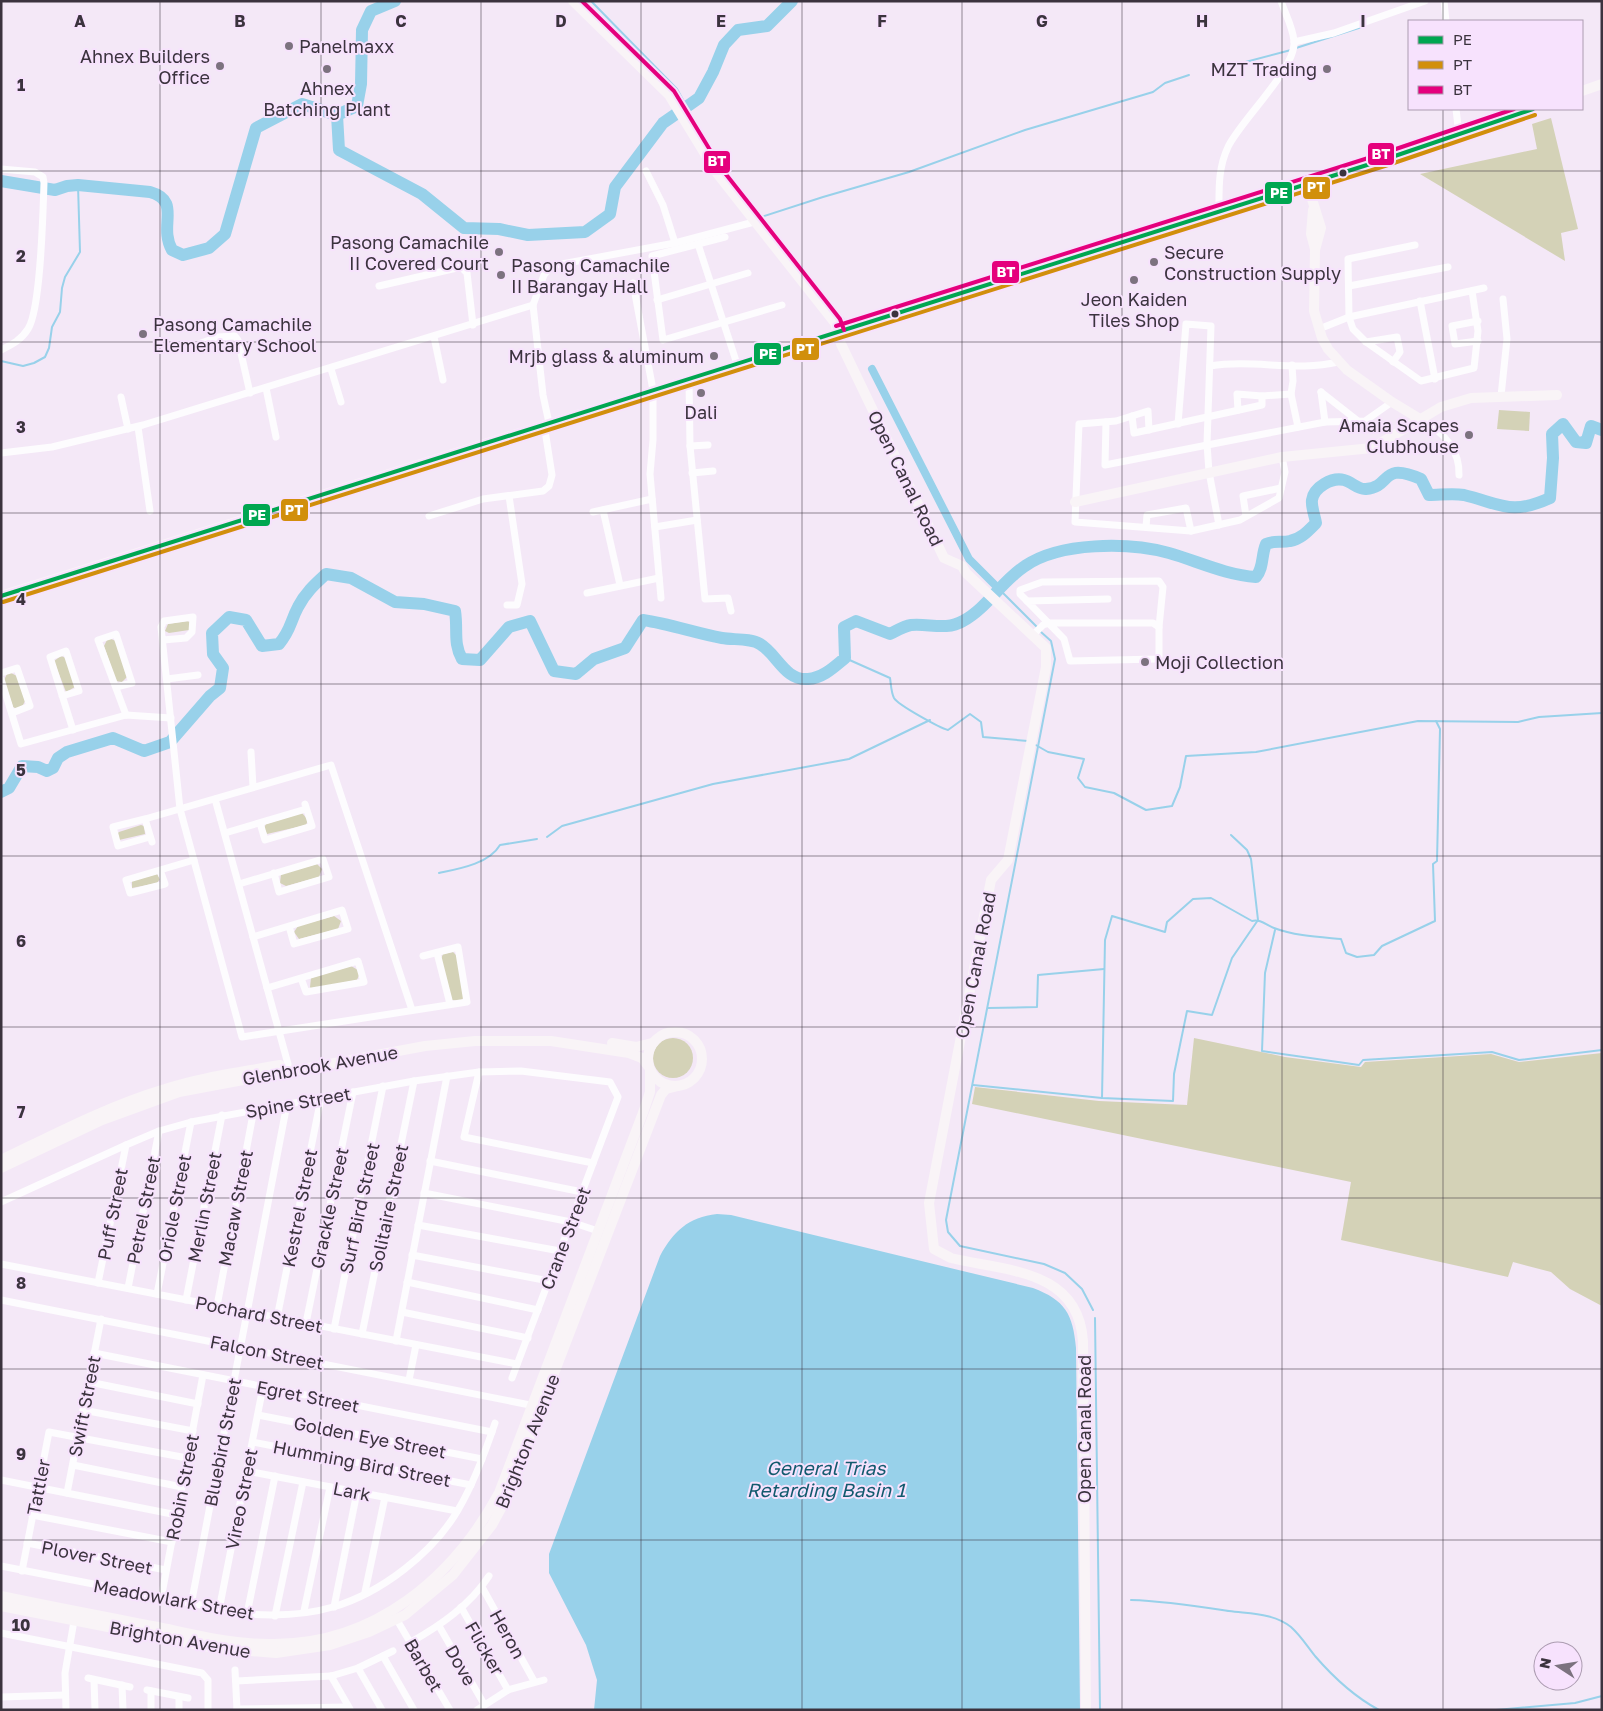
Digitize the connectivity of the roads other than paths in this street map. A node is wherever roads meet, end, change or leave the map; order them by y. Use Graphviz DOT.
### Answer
graph roads {
  1 [pos="573,1"];
  2 [pos="1281,1"];
  3 [pos="1425,1"];
  4 [pos="1444,1"];
  5 [pos="1446,20"];
  6 [pos="1294,42"];
  7 [pos="1602,84"];
  8 [pos="1583,91"];
  9 [pos="1456,110"];
  10 [pos="1530,110"];
  11 [pos="1459,135"];
  12 [pos="1,169"];
  13 [pos="646,171"];
  14 [pos="1307,183"];
  15 [pos="1219,211"];
  16 [pos="754,222"];
  17 [pos="724,237"];
  18 [pos="675,243"];
  19 [pos="698,244"];
  20 [pos="1415,245"];
  21 [pos="1448,267"];
  22 [pos="748,273"];
  23 [pos="633,283"];
  24 [pos="711,284"];
  25 [pos="379,286"];
  26 [pos="1349,286"];
  27 [pos="1484,288"];
  28 [pos="1472,291"];
  29 [pos="1503,299"];
  30 [pos="657,300"];
  31 [pos="1420,301"];
  32 [pos="533,306"];
  33 [pos="782,306"];
  34 [pos="1348,317"];
  35 [pos="1478,321"];
  36 [pos="723,323"];
  37 [pos="473,325"];
  38 [pos="1318,329"];
  39 [pos="838,332"];
  40 [pos="434,337"];
  41 [pos="1478,341"];
  42 [pos="1366,342"];
  43 [pos="201,343"];
  44 [pos="1,350"];
  45 [pos="1338,362"];
  46 [pos="1393,362"];
  47 [pos="737,364"];
  48 [pos="1292,365"];
  49 [pos="1210,366"];
  50 [pos="331,369"];
  51 [pos="689,379"];
  52 [pos="1435,379"];
  53 [pos="443,380"];
  54 [pos="266,388"];
  55 [pos="653,390"];
  56 [pos="250,393"];
  57 [pos="1291,394"];
  58 [pos="1556,395"];
  59 [pos="1262,396"];
  60 [pos="1501,396"];
  61 [pos="121,397"];
  62 [pos="341,402"];
  63 [pos="1392,402"];
  64 [pos="1238,410"];
  65 [pos="1132,416"];
  66 [pos="1208,416"];
  67 [pos="1420,419"];
  68 [pos="1358,421"];
  69 [pos="1106,422"];
  70 [pos="1325,422"];
  71 [pos="546,423"];
  72 [pos="1178,424"];
  73 [pos="138,427"];
  74 [pos="1298,427"];
  75 [pos="128,429"];
  76 [pos="1148,430"];
  77 [pos="276,437"];
  78 [pos="1207,444"];
  79 [pos="708,445"];
  80 [pos="690,446"];
  81 [pos="1,453"];
  82 [pos="1282,457"];
  83 [pos="713,471"];
  84 [pos="1209,472"];
  85 [pos="692,473"];
  86 [pos="1459,476"];
  87 [pos="1281,488"];
  88 [pos="509,496"];
  89 [pos="652,498"];
  90 [pos="1075,502"];
  91 [pos="603,510"];
  92 [pos="150,511"];
  93 [pos="593,512"];
  94 [pos="429,516"];
  95 [pos="1246,516"];
  96 [pos="697,520"];
  97 [pos="1219,524"];
  98 [pos="655,527"];
  99 [pos="1146,527"];
  100 [pos="1191,531"];
  101 [pos="659,578"];
  102 [pos="620,585"];
  103 [pos="587,593"];
  104 [pos="2,595"];
  105 [pos="660,598"];
  106 [pos="1108,599"];
  107 [pos="1027,601"];
  108 [pos="507,605"];
  109 [pos="731,611"];
  110 [pos="1050,623"];
  111 [pos="1159,626"];
  112 [pos="1034,634"];
  113 [pos="163,640"];
  114 [pos="1,673"];
  115 [pos="198,675"];
  116 [pos="1,679"];
  117 [pos="167,679"];
  118 [pos="116,687"];
  119 [pos="62,696"];
  120 [pos="12,712"];
  121 [pos="126,715"];
  122 [pos="171,718"];
  123 [pos="73,730"];
  124 [pos="251,752"];
  125 [pos="253,788"];
  126 [pos="215,799"];
  127 [pos="180,809"];
  128 [pos="145,819"];
  129 [pos="260,823"];
  130 [pos="225,833"];
  131 [pos="194,860"];
  132 [pos="160,870"];
  133 [pos="274,873"];
  134 [pos="238,884"];
  135 [pos="289,926"];
  136 [pos="253,937"];
  137 [pos="437,952"];
  138 [pos="423,956"];
  139 [pos="301,978"];
  140 [pos="267,988"];
  141 [pos="450,1004"];
  142 [pos="412,1010"];
  143 [pos="279,1031"];
  144 [pos="652,1043"];
  145 [pos="288,1064"];
  146 [pos="649,1068"];
  147 [pos="479,1072"];
  148 [pos="447,1076"];
  149 [pos="414,1081"];
  150 [pos="383,1086"];
  151 [pos="678,1086"];
  152 [pos="353,1092"];
  153 [pos="618,1097"];
  154 [pos="321,1098"];
  155 [pos="287,1104"];
  156 [pos="254,1110"];
  157 [pos="222,1115"];
  158 [pos="191,1122"];
  159 [pos="159,1131"];
  160 [pos="126,1145"];
  161 [pos="1,1160"];
  162 [pos="430,1161"];
  163 [pos="593,1163"];
  164 [pos="1,1168"];
  165 [pos="582,1192"];
  166 [pos="424,1193"];
  167 [pos="1,1202"];
  168 [pos="571,1222"];
  169 [pos="418,1225"];
  170 [pos="598,1231"];
  171 [pos="560,1251"];
  172 [pos="412,1255"];
  173 [pos="1,1264"];
  174 [pos="549,1281"];
  175 [pos="407,1282"];
  176 [pos="98,1283"];
  177 [pos="128,1288"];
  178 [pos="157,1294"];
  179 [pos="1,1300"];
  180 [pos="186,1300"];
  181 [pos="216,1306"];
  182 [pos="538,1310"];
  183 [pos="247,1312"];
  184 [pos="402,1312"];
  185 [pos="277,1318"];
  186 [pos="101,1319"];
  187 [pos="306,1323"];
  188 [pos="334,1329"];
  189 [pos="362,1334"];
  190 [pos="528,1338"];
  191 [pos="396,1341"];
  192 [pos="416,1345"];
  193 [pos="240,1347"];
  194 [pos="94,1353"];
  195 [pos="518,1364"];
  196 [pos="203,1375"];
  197 [pos="512,1378"];
  198 [pos="409,1380"];
  199 [pos="234,1381"];
  200 [pos="89,1382"];
  201 [pos="264,1387"];
  202 [pos="198,1404"];
  203 [pos="537,1406"];
  204 [pos="83,1410"];
  205 [pos="258,1415"];
  206 [pos="495,1423"];
  207 [pos="193,1431"];
  208 [pos="492,1432"];
  209 [pos="78,1438"];
  210 [pos="252,1442"];
  211 [pos="188,1458"];
  212 [pos="482,1459"];
  213 [pos="73,1465"];
  214 [pos="247,1471"];
  215 [pos="275,1476"];
  216 [pos="1,1480"];
  217 [pos="303,1482"];
  218 [pos="471,1485"];
  219 [pos="38,1487"];
  220 [pos="182,1487"];
  221 [pos="330,1487"];
  222 [pos="357,1492"];
  223 [pos="67,1493"];
  224 [pos="385,1497"];
  225 [pos="457,1511"];
  226 [pos="32,1515"];
  227 [pos="177,1515"];
  228 [pos="172,1542"];
  229 [pos="27,1543"];
  230 [pos="1,1566"];
  231 [pos="166,1570"];
  232 [pos="22,1571"];
  233 [pos="489,1576"];
  234 [pos="482,1587"];
  235 [pos="365,1592"];
  236 [pos="1,1596"];
  237 [pos="161,1599"];
  238 [pos="191,1605"];
  239 [pos="1,1606"];
  240 [pos="334,1607"];
  241 [pos="461,1607"];
  242 [pos="219,1610"];
  243 [pos="304,1611"];
  244 [pos="247,1614"];
  245 [pos="275,1616"];
  246 [pos="397,1620"];
  247 [pos="74,1621"];
  248 [pos="439,1626"];
  249 [pos="1,1633"];
  250 [pos="411,1642"];
  251 [pos="69,1647"];
  252 [pos="393,1651"];
  253 [pos="383,1656"];
  254 [pos="358,1668"];
  255 [pos="234,1670"];
  256 [pos="331,1676"];
  257 [pos="544,1680"];
  258 [pos="236,1681"];
  259 [pos="534,1682"];
  260 [pos="122,1685"];
  261 [pos="130,1686"];
  262 [pos="508,1690"];
  263 [pos="65,1695"];
  264 [pos="1,1697"];
  265 [pos="179,1697"];
  266 [pos="188,1698"];
  267 [pos="484,1704"];
  268 [pos="349,1708"];
  269 [pos="237,1709"];
  270 [pos="66,1710"];
  271 [pos="95,1710"];
  272 [pos="122,1710"];
  273 [pos="151,1710"];
  274 [pos="179,1710"];
  275 [pos="208,1710"];
  276 [pos="382,1710"];
  277 [pos="414,1710"];
  278 [pos="450,1710"];
  279 [pos="477,1710"];
  280 [pos="1086,1710"];
  1 -- 16 [label="street, Open Canal Road"];
  2 -- 6 [label="street"];
  3 -- 6 [label="street"];
  4 -- 5 [label="street"];
  6 -- 15 [label="street"];
  7 -- 8 [label="street"];
  9 -- 11 [label="street"];
  10 -- 11 [label="street"];
  11 -- 14 [label="street"];
  12 -- 44 [label="street"];
  13 -- 18 [label="street"];
  14 -- 15 [label="street"];
  14 -- 38 [label="street"];
  15 -- 39 [label="street"];
  16 -- 18 [label="street"];
  16 -- 39 [label="street, Open Canal Road"];
  17 -- 19 [label="street"];
  18 -- 32 [label="street"];
  19 -- 24 [label="street"];
  19 -- 30 [label="street"];
  20 -- 26 [label="street"];
  21 -- 26 [label="street"];
  22 -- 24 [label="street"];
  23 -- 55 [label="street"];
  24 -- 30 [label="street"];
  24 -- 36 [label="street"];
  25 -- 37 [label="street"];
  26 -- 34 [label="street"];
  27 -- 28 [label="street"];
  28 -- 31 [label="street"];
  28 -- 35 [label="street"];
  29 -- 60 [label="street"];
  30 -- 36 [label="street"];
  31 -- 34 [label="street"];
  31 -- 52 [label="street"];
  32 -- 37 [label="street"];
  32 -- 71 [label="street"];
  33 -- 36 [label="street"];
  34 -- 38 [label="street"];
  34 -- 42 [label="street"];
  35 -- 41 [label="street"];
  35 -- 41 [label="street"];
  36 -- 47 [label="street"];
  37 -- 40 [label="street"];
  38 -- 45 [label="street"];
  39 -- 47 [label="street"];
  39 -- 112 [label="street, Open Canal Road"];
  40 -- 50 [label="street"];
  40 -- 53 [label="street"];
  41 -- 52 [label="street"];
  42 -- 46 [label="street"];
  42 -- 46 [label="street"];
  43 -- 56 [label="street"];
  45 -- 48 [label="street"];
  45 -- 63 [label="street"];
  46 -- 52 [label="street"];
  47 -- 51 [label="street"];
  48 -- 49 [label="street"];
  48 -- 57 [label="street"];
  49 -- 66 [label="street"];
  49 -- 72 [label="street"];
  50 -- 54 [label="street"];
  50 -- 62 [label="street"];
  51 -- 55 [label="street"];
  51 -- 80 [label="street"];
  54 -- 56 [label="street"];
  54 -- 77 [label="street"];
  55 -- 71 [label="street"];
  55 -- 89 [label="street"];
  56 -- 73 [label="street"];
  57 -- 59 [label="street"];
  57 -- 74 [label="street"];
  58 -- 60 [label="street"];
  59 -- 64 [label="street"];
  59 -- 64 [label="street"];
  60 -- 67 [label="street"];
  61 -- 75 [label="street"];
  63 -- 67 [label="street"];
  63 -- 68 [label="street"];
  64 -- 66 [label="street"];
  65 -- 69 [label="street"];
  65 -- 76 [label="street"];
  65 -- 76 [label="street"];
  66 -- 72 [label="street"];
  66 -- 78 [label="street"];
  67 -- 82 [label="street"];
  67 -- 86 [label="street"];
  68 -- 70 [label="street"];
  68 -- 70 [label="street"];
  69 -- 78 [label="street"];
  69 -- 90 [label="street"];
  70 -- 74 [label="street"];
  71 -- 88 [label="street"];
  71 -- 104 [label="street"];
  72 -- 76 [label="street"];
  73 -- 75 [label="street"];
  73 -- 92 [label="street"];
  74 -- 78 [label="street"];
  75 -- 81 [label="street"];
  78 -- 84 [label="street"];
  79 -- 80 [label="street"];
  80 -- 85 [label="street"];
  82 -- 84 [label="street"];
  82 -- 87 [label="street"];
  83 -- 85 [label="street"];
  84 -- 90 [label="street"];
  84 -- 97 [label="street"];
  85 -- 96 [label="street"];
  87 -- 95 [label="street"];
  87 -- 95 [label="street"];
  88 -- 94 [label="street"];
  88 -- 108 [label="street"];
  89 -- 91 [label="street"];
  89 -- 98 [label="street"];
  90 -- 99 [label="street"];
  91 -- 93 [label="street"];
  91 -- 102 [label="street"];
  95 -- 97 [label="street"];
  96 -- 98 [label="street"];
  96 -- 109 [label="street"];
  97 -- 100 [label="street"];
  98 -- 101 [label="street"];
  99 -- 100 [label="street"];
  99 -- 100 [label="street"];
  101 -- 102 [label="street"];
  101 -- 105 [label="street"];
  102 -- 103 [label="street"];
  106 -- 107 [label="street"];
  107 -- 110 [label="street"];
  107 -- 111 [label="street"];
  110 -- 111 [label="street"];
  110 -- 111 [label="street"];
  110 -- 112 [label="street"];
  112 -- 280 [label="street, Open Canal Road"];
  113 -- 113 [label="street"];
  113 -- 117 [label="street"];
  114 -- 120 [label="street"];
  115 -- 117 [label="street"];
  116 -- 120 [label="street"];
  117 -- 122 [label="street"];
  118 -- 118 [label="street"];
  118 -- 121 [label="street"];
  119 -- 119 [label="street"];
  119 -- 123 [label="street"];
  120 -- 123 [label="street"];
  121 -- 122 [label="street"];
  121 -- 123 [label="street"];
  122 -- 127 [label="street"];
  124 -- 125 [label="street"];
  125 -- 126 [label="street"];
  125 -- 142 [label="street"];
  126 -- 127 [label="street"];
  126 -- 130 [label="street"];
  127 -- 128 [label="street"];
  127 -- 131 [label="street"];
  128 -- 128 [label="street"];
  129 -- 129 [label="street"];
  129 -- 130 [label="street"];
  130 -- 134 [label="street"];
  131 -- 132 [label="street"];
  131 -- 143 [label="street"];
  132 -- 132 [label="street"];
  133 -- 133 [label="street"];
  133 -- 134 [label="street"];
  134 -- 136 [label="street"];
  135 -- 135 [label="street"];
  135 -- 136 [label="street"];
  136 -- 140 [label="street"];
  137 -- 138 [label="street"];
  137 -- 141 [label="street"];
  137 -- 141 [label="street"];
  139 -- 139 [label="street"];
  139 -- 140 [label="street"];
  140 -- 143 [label="street"];
  141 -- 142 [label="street"];
  142 -- 143 [label="street"];
  143 -- 145 [label="street"];
  144 -- 145 [label="street, Glenbrook Avenue"];
  144 -- 146 [label="street"];
  144 -- 151 [label="street"];
  145 -- 161 [label="street, Glenbrook Avenue"];
  146 -- 151 [label="street"];
  146 -- 164 [label="street, Glenbrook Avenue"];
  146 -- 170 [label="street, Brighton Avenue"];
  147 -- 148 [label="street, Spine Street"];
  147 -- 153 [label="street, Spine Street"];
  147 -- 163 [label="street"];
  148 -- 149 [label="street, Spine Street"];
  148 -- 162 [label="street"];
  149 -- 150 [label="street, Spine Street"];
  149 -- 189 [label="street, Solitaire Street"];
  150 -- 152 [label="street, Spine Street"];
  150 -- 188 [label="street, Surf Bird Street"];
  151 -- 203 [label="street, Brighton Avenue"];
  152 -- 154 [label="street, Spine Street"];
  152 -- 187 [label="street, Grackle Street"];
  153 -- 163 [label="street, Crane Street"];
  154 -- 155 [label="street, Spine Street"];
  154 -- 185 [label="street, Kestrel Street"];
  155 -- 156 [label="street, Spine Street"];
  155 -- 183 [label="street, Bluebird Street"];
  156 -- 157 [label="street, Spine Street"];
  156 -- 181 [label="street, Macaw Street"];
  157 -- 158 [label="street, Spine Street"];
  157 -- 180 [label="street, Merlin Street"];
  158 -- 159 [label="street, Spine Street"];
  158 -- 178 [label="street, Oriole Street"];
  159 -- 160 [label="street, Spine Street"];
  159 -- 177 [label="street, Petrel Street"];
  160 -- 167 [label="street, Spine Street"];
  160 -- 176 [label="street, Puff Street"];
  162 -- 165 [label="street"];
  162 -- 166 [label="street"];
  163 -- 165 [label="street, Crane Street"];
  165 -- 168 [label="street, Crane Street"];
  166 -- 168 [label="street"];
  166 -- 169 [label="street"];
  168 -- 170 [label="street"];
  168 -- 171 [label="street, Crane Street"];
  169 -- 171 [label="street"];
  169 -- 172 [label="street"];
  170 -- 203 [label="street, Brighton Avenue"];
  171 -- 174 [label="street, Crane Street"];
  172 -- 174 [label="street"];
  172 -- 175 [label="street"];
  173 -- 176 [label="street, Pochard Street"];
  174 -- 182 [label="street, Crane Street"];
  175 -- 182 [label="street"];
  175 -- 184 [label="street"];
  176 -- 177 [label="street, Pochard Street"];
  177 -- 178 [label="street, Pochard Street"];
  178 -- 180 [label="street, Pochard Street"];
  179 -- 186 [label="street, Falcon Street"];
  180 -- 181 [label="street, Pochard Street"];
  181 -- 183 [label="street, Pochard Street"];
  182 -- 190 [label="street, Crane Street"];
  183 -- 185 [label="street, Pochard Street"];
  183 -- 193 [label="street, Bluebird Street"];
  184 -- 190 [label="street"];
  184 -- 191 [label="street"];
  185 -- 187 [label="street, Pochard Street"];
  186 -- 193 [label="street, Falcon Street"];
  186 -- 194 [label="street, Swift Street"];
  187 -- 188 [label="street, Pochard Street"];
  188 -- 189 [label="street, Pochard Street"];
  189 -- 191 [label="street, Pochard Street"];
  190 -- 195 [label="street, Crane Street"];
  191 -- 192 [label="street, Pochard Street"];
  192 -- 195 [label="street, Pochard Street"];
  192 -- 198 [label="street"];
  193 -- 198 [label="street, Falcon Street"];
  193 -- 199 [label="street, Bluebird Street"];
  194 -- 196 [label="street, Egret Street"];
  194 -- 200 [label="street, Swift Street"];
  195 -- 197 [label="street, Crane Street"];
  196 -- 199 [label="street, Egret Street"];
  196 -- 202 [label="street, Robin Street"];
  198 -- 203 [label="street, Falcon Street"];
  199 -- 201 [label="street, Egret Street"];
  199 -- 238 [label="street, Bluebird Street"];
  200 -- 202 [label="street"];
  200 -- 204 [label="street, Swift Street"];
  201 -- 205 [label="street, Vireo Street"];
  201 -- 208 [label="street, Egret Street"];
  202 -- 207 [label="street, Robin Street"];
  203 -- 236 [label="street, Brighton Avenue"];
  203 -- 246 [label="street, Brighton Avenue"];
  204 -- 207 [label="street"];
  204 -- 209 [label="street, Swift Street"];
  205 -- 210 [label="street, Vireo Street"];
  205 -- 212 [label="street, Golden Eye Street"];
  206 -- 208 [label="street, Meadowlark Street"];
  207 -- 211 [label="street, Robin Street"];
  208 -- 212 [label="street, Meadowlark Street"];
  209 -- 211 [label="street"];
  209 -- 213 [label="street, Swift Street"];
  209 -- 219 [label="street, Tattler"];
  210 -- 214 [label="street, Vireo Street"];
  210 -- 218 [label="street, Humming Bird Street"];
  211 -- 220 [label="street, Robin Street"];
  212 -- 218 [label="street, Meadowlark Street"];
  213 -- 220 [label="street"];
  213 -- 223 [label="street, Swift Street"];
  214 -- 215 [label="street, Lark"];
  214 -- 242 [label="street, Vireo Street"];
  215 -- 217 [label="street, Lark"];
  215 -- 244 [label="street"];
  216 -- 219 [label="street"];
  217 -- 221 [label="street, Lark"];
  217 -- 245 [label="street"];
  218 -- 225 [label="street, Meadowlark Street"];
  219 -- 223 [label="street"];
  219 -- 226 [label="street, Tattler"];
  220 -- 227 [label="street, Robin Street"];
  221 -- 222 [label="street, Lark"];
  221 -- 243 [label="street"];
  222 -- 224 [label="street, Lark"];
  222 -- 240 [label="street"];
  223 -- 227 [label="street"];
  224 -- 225 [label="street, Lark"];
  224 -- 235 [label="street"];
  225 -- 235 [label="street, Meadowlark Street"];
  226 -- 228 [label="street"];
  226 -- 229 [label="street, Tattler"];
  227 -- 228 [label="street, Robin Street"];
  228 -- 231 [label="street, Robin Street"];
  229 -- 231 [label="street, Plover Street"];
  229 -- 232 [label="street, Tattler"];
  230 -- 232 [label="street, Meadowlark Street"];
  231 -- 237 [label="street, Robin Street"];
  232 -- 237 [label="street, Meadowlark Street"];
  233 -- 234 [label="street"];
  234 -- 241 [label="street"];
  234 -- 259 [label="street, Heron"];
  235 -- 240 [label="street, Meadowlark Street"];
  237 -- 238 [label="street, Meadowlark Street"];
  238 -- 242 [label="street, Meadowlark Street"];
  239 -- 247 [label="street, Brighton Avenue"];
  240 -- 243 [label="street, Meadowlark Street"];
  241 -- 248 [label="street"];
  241 -- 262 [label="street, Flicker"];
  242 -- 244 [label="street, Meadowlark Street"];
  243 -- 245 [label="street, Meadowlark Street"];
  244 -- 245 [label="street, Meadowlark Street"];
  246 -- 247 [label="street, Brighton Avenue"];
  246 -- 250 [label="street, Barbet"];
  247 -- 251 [label="street"];
  248 -- 250 [label="street"];
  248 -- 267 [label="street, Dove"];
  249 -- 251 [label="street"];
  250 -- 278 [label="street, Barbet"];
  251 -- 263 [label="street"];
  251 -- 275 [label="street"];
  252 -- 253 [label="street"];
  253 -- 254 [label="street"];
  253 -- 277 [label="street"];
  254 -- 256 [label="street"];
  254 -- 276 [label="street"];
  255 -- 258 [label="street"];
  256 -- 258 [label="street"];
  256 -- 268 [label="street"];
  257 -- 259 [label="street"];
  258 -- 269 [label="street"];
  259 -- 262 [label="street"];
  260 -- 261 [label="street"];
  260 -- 271 [label="street"];
  260 -- 272 [label="street"];
  262 -- 267 [label="street"];
  263 -- 264 [label="street"];
  263 -- 270 [label="street"];
  265 -- 266 [label="street"];
  265 -- 273 [label="street"];
  265 -- 274 [label="street"];
  267 -- 279 [label="street"];
  268 -- 269 [label="street"];
}
